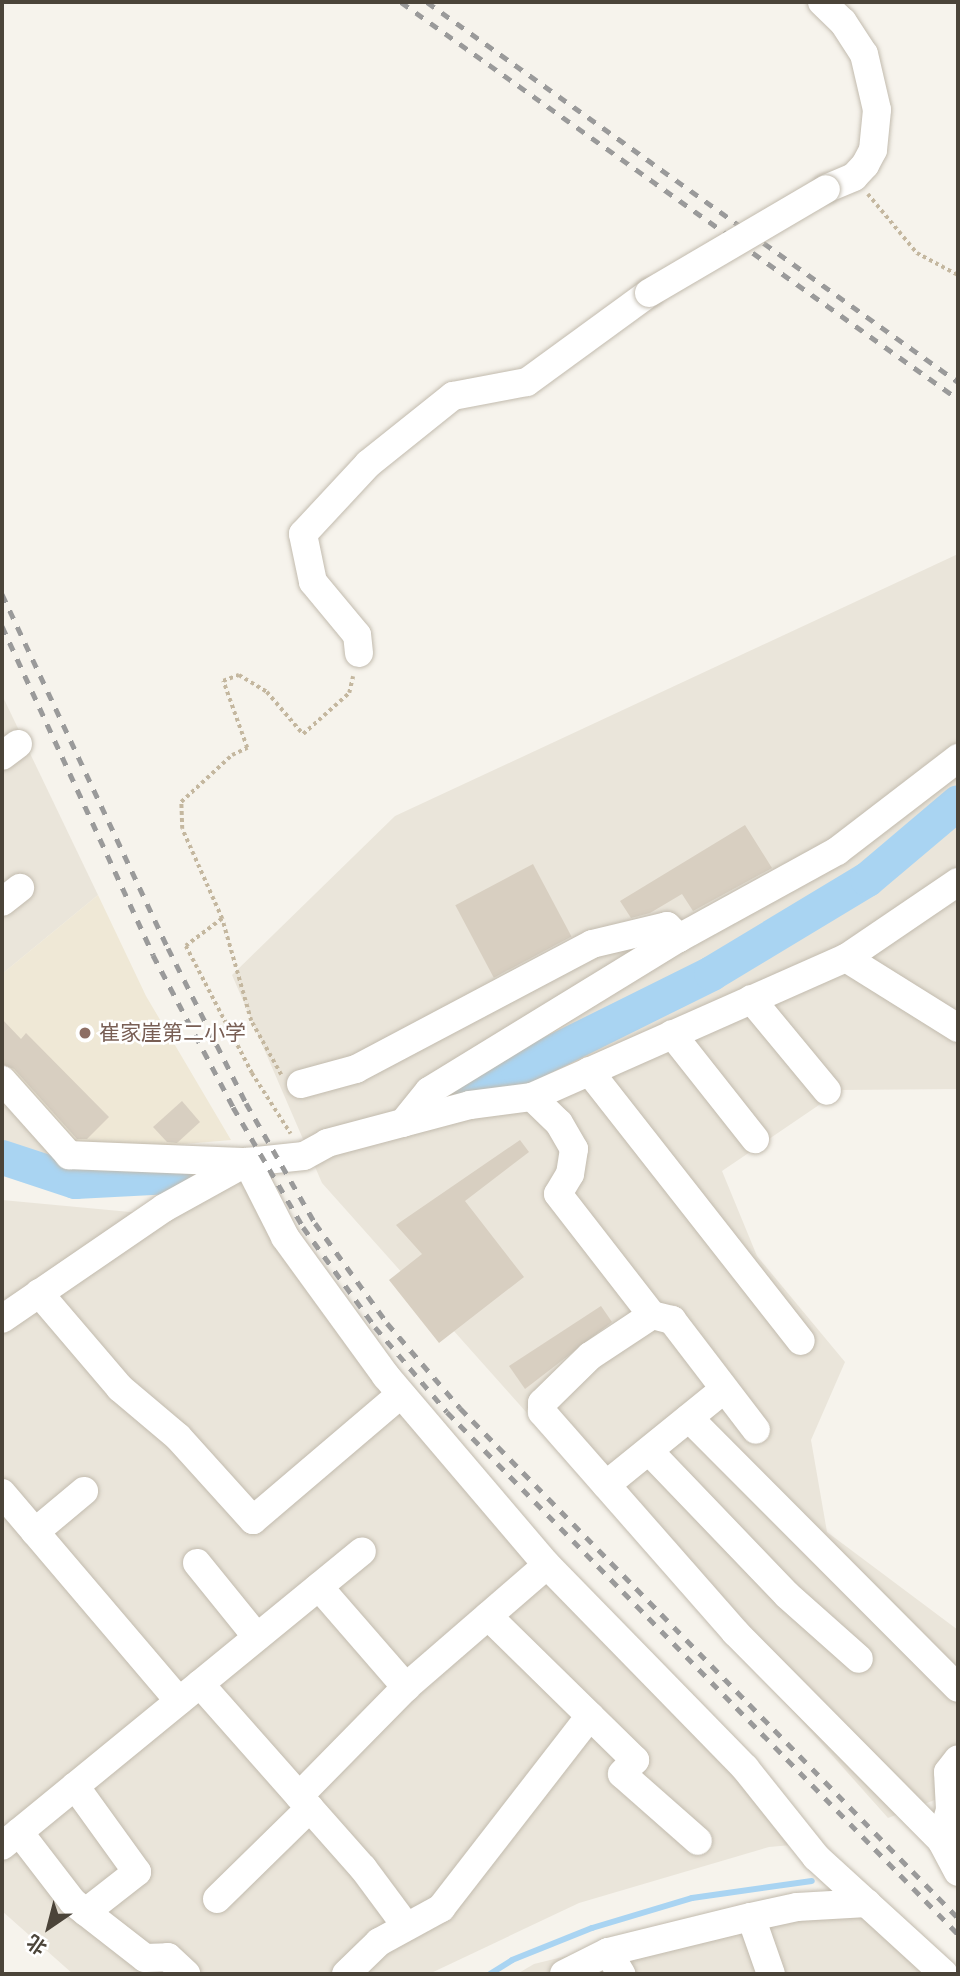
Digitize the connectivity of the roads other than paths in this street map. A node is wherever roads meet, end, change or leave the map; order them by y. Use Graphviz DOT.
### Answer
graph roads {
  1 [pos="821,2"];
  2 [pos="359,653"];
  3 [pos="958,758"];
  4 [pos="958,882"];
  5 [pos="679,937"];
  6 [pos="846,958"];
  7 [pos="751,999"];
  8 [pos="958,1028"];
  9 [pos="672,1034"];
  10 [pos="589,1071"];
  11 [pos="2,1080"];
  12 [pos="301,1084"];
  13 [pos="827,1091"];
  14 [pos="532,1097"];
  15 [pos="403,1123"];
  16 [pos="755,1139"];
  17 [pos="247,1162"];
  18 [pos="40,1293"];
  19 [pos="652,1315"];
  20 [pos="2,1319"];
  21 [pos="801,1341"];
  22 [pos="722,1391"];
  23 [pos="401,1394"];
  24 [pos="689,1418"];
  25 [pos="756,1430"];
  26 [pos="649,1451"];
  27 [pos="606,1485"];
  28 [pos="84,1490"];
  29 [pos="2,1493"];
  30 [pos="35,1532"];
  31 [pos="362,1551"];
  32 [pos="198,1563"];
  33 [pos="547,1565"];
  34 [pos="319,1587"];
  35 [pos="488,1616"];
  36 [pos="257,1637"];
  37 [pos="859,1659"];
  38 [pos="405,1687"];
  39 [pos="958,1688"];
  40 [pos="189,1693"];
  41 [pos="590,1716"];
  42 [pos="958,1759"];
  43 [pos="75,1786"];
  44 [pos="305,1802"];
  45 [pos="954,1806"];
  46 [pos="10,1839"];
  47 [pos="941,1840"];
  48 [pos="698,1841"];
  49 [pos="958,1872"];
  50 [pos="217,1899"];
  51 [pos="867,1903"];
  52 [pos="86,1912"];
  53 [pos="751,1917"];
  54 [pos="406,1926"];
  55 [pos="614,1963"];
  56 [pos="186,1974"];
  57 [pos="345,1974"];
  58 [pos="564,1974"];
  59 [pos="771,1974"];
  60 [pos="944,1974"];
  1 -- 2 [label="street, bridge"];
  3 -- 5 [label="street"];
  4 -- 6 [label="street"];
  5 -- 12 [label="street"];
  5 -- 15 [label="street"];
  6 -- 7 [label="street"];
  6 -- 8 [label="street"];
  7 -- 9 [label="street"];
  7 -- 13 [label="street"];
  9 -- 10 [label="street"];
  9 -- 16 [label="street"];
  10 -- 14 [label="street"];
  10 -- 21 [label="street"];
  11 -- 17 [label="street"];
  14 -- 15 [label="street"];
  14 -- 19 [label="street"];
  15 -- 17 [label="street"];
  17 -- 18 [label="street"];
  17 -- 23 [label="street"];
  18 -- 20 [label="street"];
  18 -- 23 [label="street"];
  19 -- 22 [label="street"];
  19 -- 27 [label="street"];
  22 -- 24 [label="street"];
  22 -- 25 [label="street"];
  23 -- 33 [label="street"];
  24 -- 26 [label="street"];
  24 -- 39 [label="street"];
  26 -- 27 [label="street"];
  26 -- 37 [label="street"];
  27 -- 47 [label="street"];
  28 -- 30 [label="street"];
  29 -- 30 [label="street"];
  30 -- 40 [label="street"];
  31 -- 34 [label="street"];
  32 -- 36 [label="street"];
  33 -- 35 [label="street"];
  33 -- 51 [label="street"];
  34 -- 36 [label="street"];
  34 -- 38 [label="street"];
  35 -- 38 [label="street"];
  35 -- 41 [label="street"];
  36 -- 40 [label="street"];
  38 -- 44 [label="street"];
  40 -- 43 [label="street"];
  40 -- 44 [label="street"];
  41 -- 48 [label="street"];
  41 -- 54 [label="street"];
  42 -- 45 [label="street"];
  43 -- 46 [label="street"];
  43 -- 52 [label="street"];
  44 -- 50 [label="street"];
  44 -- 54 [label="street"];
  45 -- 47 [label="street"];
  46 -- 52 [label="street"];
  47 -- 49 [label="street"];
  51 -- 53 [label="street"];
  51 -- 60 [label="street"];
  52 -- 56 [label="street"];
  53 -- 55 [label="street"];
  53 -- 59 [label="street"];
  54 -- 57 [label="street"];
  55 -- 58 [label="street"];
}
